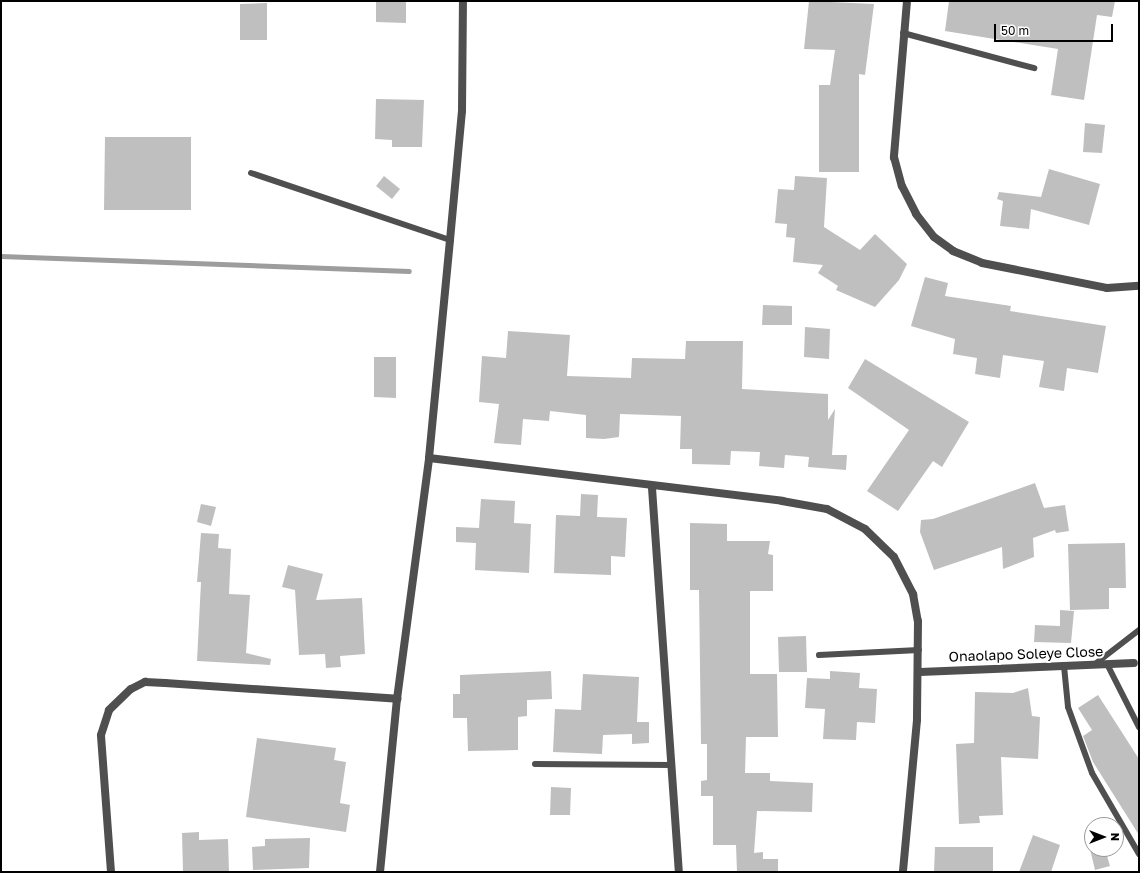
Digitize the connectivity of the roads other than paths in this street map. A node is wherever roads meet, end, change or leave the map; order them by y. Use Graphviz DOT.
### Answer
graph roads {
  1 [pos="463,1"];
  2 [pos="907,1"];
  3 [pos="903,33"];
  4 [pos="1034,68"];
  5 [pos="251,173"];
  6 [pos="450,240"];
  7 [pos="1139,286"];
  8 [pos="429,458"];
  9 [pos="652,488"];
  10 [pos="1139,630"];
  11 [pos="919,650"];
  12 [pos="819,655"];
  13 [pos="1134,663"];
  14 [pos="1095,664"];
  15 [pos="1107,664"];
  16 [pos="1064,666"];
  17 [pos="920,672"];
  18 [pos="397,700"];
  19 [pos="1139,727"];
  20 [pos="535,764"];
  21 [pos="672,765"];
  22 [pos="1139,854"];
  23 [pos="111,872"];
  24 [pos="380,872"];
  25 [pos="679,872"];
  26 [pos="903,872"];
  1 -- 6 [label="street"];
  2 -- 3 [label="street"];
  3 -- 4 [label="lane"];
  3 -- 7 [label="street"];
  5 -- 6 [label="lane"];
  6 -- 8 [label="street"];
  8 -- 9 [label="street"];
  8 -- 18 [label="street"];
  9 -- 11 [label="street"];
  9 -- 21 [label="street"];
  10 -- 14 [label="lane"];
  11 -- 12 [label="lane"];
  11 -- 17 [label="street"];
  13 -- 15 [label="street, Onaolapo Soleye Close"];
  14 -- 15 [label="street, Onaolapo Soleye Close"];
  14 -- 16 [label="street, Onaolapo Soleye Close"];
  15 -- 19 [label="lane"];
  16 -- 17 [label="street, Onaolapo Soleye Close"];
  16 -- 22 [label="lane"];
  17 -- 26 [label="street"];
  18 -- 23 [label="street"];
  18 -- 24 [label="street"];
  20 -- 21 [label="lane"];
  21 -- 25 [label="street"];
}
